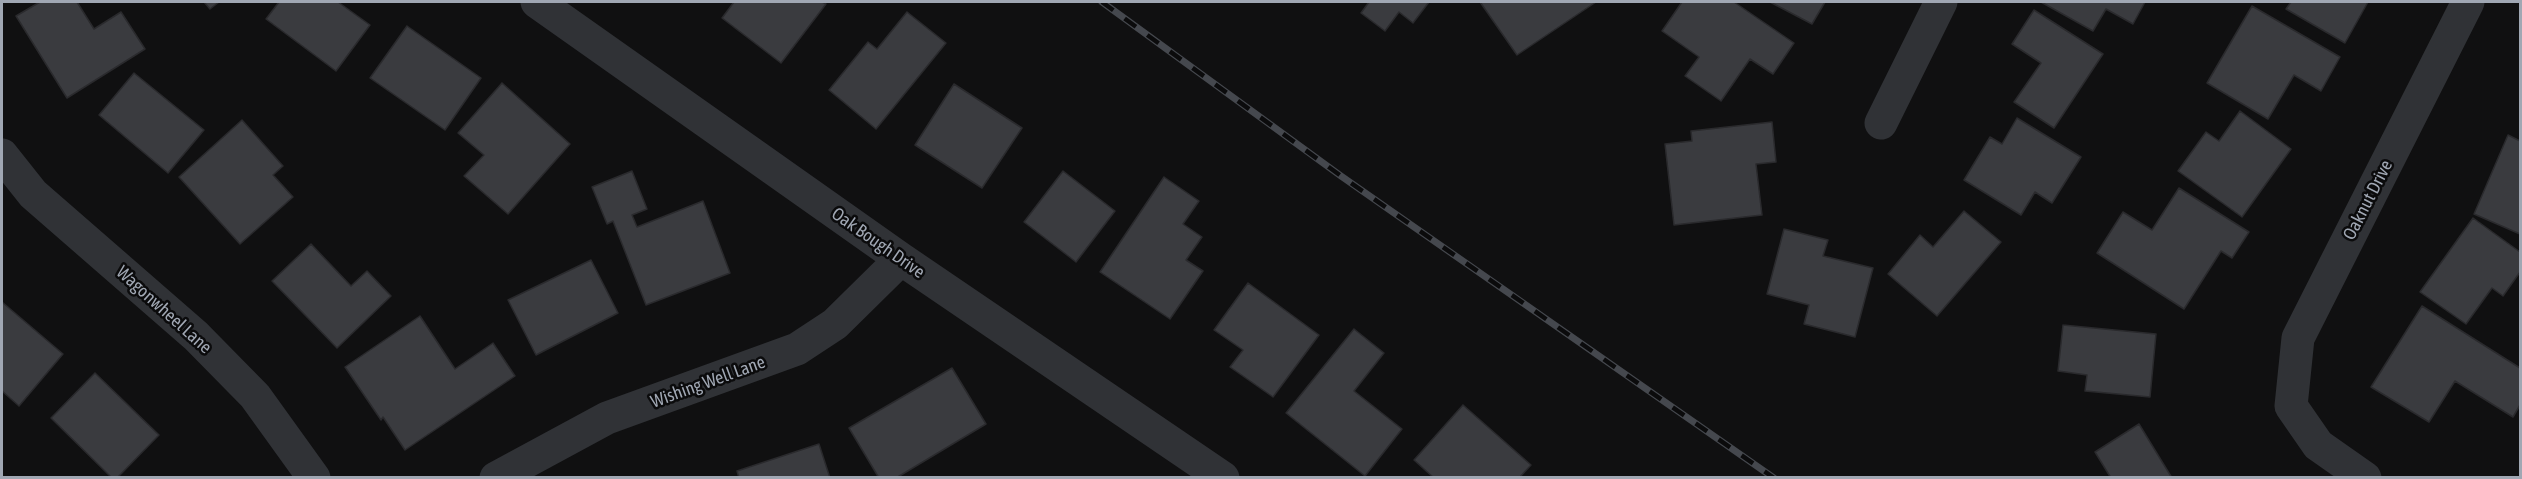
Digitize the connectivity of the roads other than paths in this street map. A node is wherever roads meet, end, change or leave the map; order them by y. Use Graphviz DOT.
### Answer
graph roads {
  1 [pos="537,2"];
  2 [pos="1941,2"];
  3 [pos="2468,2"];
  4 [pos="1881,123"];
  5 [pos="2,155"];
  6 [pos="901,260"];
  7 [pos="314,477"];
  8 [pos="496,477"];
  9 [pos="1223,477"];
  10 [pos="2365,477"];
  1 -- 6 [label="street, Oak Bough Drive"];
  2 -- 4 [label="street"];
  3 -- 10 [label="street, Oaknut Drive"];
  5 -- 7 [label="street, Wagonwheel Lane"];
  6 -- 8 [label="street, Wishing Well Lane"];
  6 -- 9 [label="street, Oak Bough Drive"];
}
